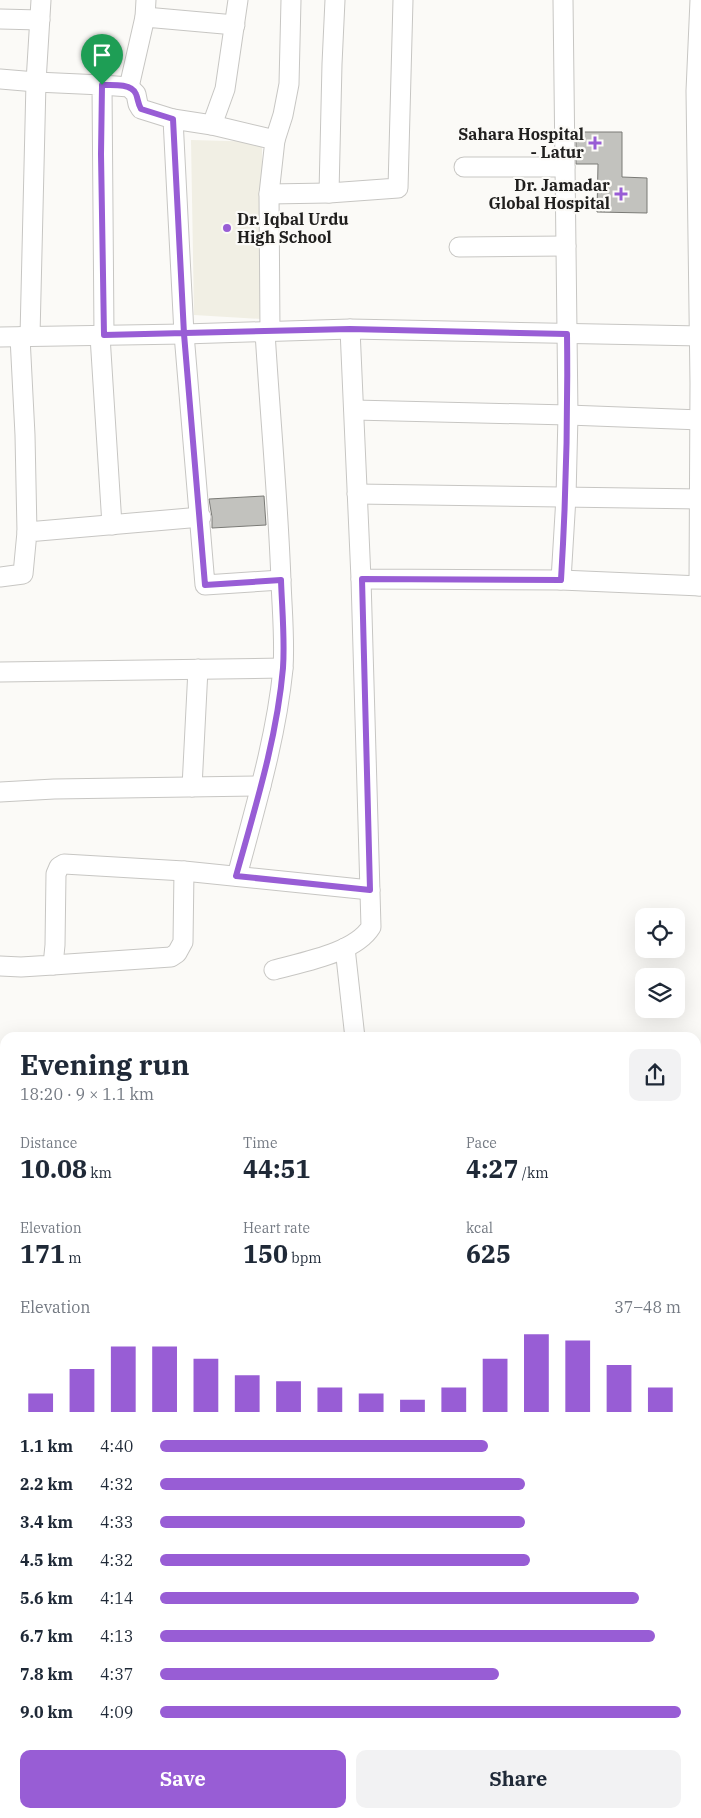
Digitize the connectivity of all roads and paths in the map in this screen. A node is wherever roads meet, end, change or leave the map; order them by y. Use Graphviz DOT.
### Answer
graph roads {
  1 [pos="41,0"];
  2 [pos="238,0"];
  3 [pos="291,0"];
  4 [pos="335,0"];
  5 [pos="403,0"];
  6 [pos="562,0"];
  7 [pos="700,0"];
  8 [pos="146,9"];
  9 [pos="0,19"];
  10 [pos="40,20"];
  11 [pos="235,25"];
  12 [pos="0,79"];
  13 [pos="36,82"];
  14 [pos="102,85"];
  15 [pos="129,87"];
  16 [pos="699,109"];
  17 [pos="173,119"];
  18 [pos="212,125"];
  19 [pos="274,140"];
  20 [pos="464,167"];
  21 [pos="565,167"];
  22 [pos="699,168"];
  23 [pos="330,193"];
  24 [pos="269,194"];
  25 [pos="566,246"];
  26 [pos="459,247"];
  27 [pos="700,252"];
  28 [pos="350,329"];
  29 [pos="268,332"];
  30 [pos="184,334"];
  31 [pos="567,334"];
  32 [pos="102,336"];
  33 [pos="700,336"];
  34 [pos="0,337"];
  35 [pos="25,337"];
  36 [pos="354,410"];
  37 [pos="568,415"];
  38 [pos="700,420"];
  39 [pos="357,494"];
  40 [pos="566,498"];
  41 [pos="700,499"];
  42 [pos="201,517"];
  43 [pos="112,525"];
  44 [pos="27,532"];
  45 [pos="0,577"];
  46 [pos="362,579"];
  47 [pos="281,580"];
  48 [pos="561,580"];
  49 [pos="700,586"];
  50 [pos="283,668"];
  51 [pos="198,669"];
  52 [pos="0,672"];
  53 [pos="261,786"];
  54 [pos="192,787"];
  55 [pos="0,792"];
  56 [pos="184,871"];
  57 [pos="236,876"];
  58 [pos="370,890"];
  59 [pos="345,948"];
  60 [pos="53,965"];
  61 [pos="0,966"];
  62 [pos="274,970"];
  63 [pos="354,1032"];
  1 -- 10 [label="street"];
  2 -- 11 [label="street"];
  3 -- 19 [label="street"];
  4 -- 23 [label="street"];
  5 -- 23 [label="street"];
  6 -- 21 [label="street"];
  7 -- 16 [label="street"];
  8 -- 11 [label="street"];
  8 -- 15 [label="street"];
  9 -- 10 [label="street"];
  10 -- 13 [label="street"];
  11 -- 18 [label="street"];
  12 -- 13 [label="street"];
  13 -- 14 [label="street"];
  13 -- 35 [label="street"];
  14 -- 15 [label="street"];
  14 -- 32 [label="street"];
  15 -- 17 [label="street"];
  16 -- 22 [label="street"];
  17 -- 18 [label="street"];
  17 -- 30 [label="street"];
  18 -- 19 [label="street"];
  19 -- 24 [label="street"];
  20 -- 21 [label="street"];
  21 -- 25 [label="street"];
  22 -- 27 [label="street"];
  23 -- 24 [label="street"];
  24 -- 29 [label="street"];
  25 -- 26 [label="street"];
  25 -- 31 [label="street"];
  27 -- 33 [label="street"];
  28 -- 29 [label="street"];
  28 -- 31 [label="street"];
  28 -- 36 [label="street"];
  29 -- 30 [label="street"];
  29 -- 47 [label="street"];
  30 -- 32 [label="street"];
  30 -- 42 [label="street"];
  31 -- 33 [label="street"];
  31 -- 37 [label="street"];
  32 -- 35 [label="street"];
  32 -- 43 [label="street"];
  33 -- 38 [label="street"];
  34 -- 35 [label="street"];
  35 -- 44 [label="street"];
  36 -- 37 [label="street"];
  36 -- 39 [label="street"];
  37 -- 38 [label="street"];
  37 -- 40 [label="street"];
  38 -- 41 [label="street"];
  39 -- 40 [label="street"];
  39 -- 46 [label="street"];
  40 -- 41 [label="street"];
  40 -- 48 [label="street"];
  41 -- 49 [label="street"];
  42 -- 43 [label="street"];
  42 -- 47 [label="street"];
  43 -- 44 [label="street"];
  44 -- 45 [label="street"];
  46 -- 48 [label="street"];
  46 -- 58 [label="street"];
  47 -- 50 [label="street"];
  48 -- 49 [label="street"];
  50 -- 51 [label="street"];
  50 -- 53 [label="street"];
  51 -- 52 [label="street"];
  51 -- 54 [label="street"];
  53 -- 54 [label="street"];
  53 -- 57 [label="street"];
  54 -- 55 [label="street"];
  56 -- 57 [label="street"];
  56 -- 60 [label="street"];
  56 -- 60 [label="street"];
  57 -- 58 [label="street"];
  58 -- 59 [label="street"];
  59 -- 62 [label="street"];
  59 -- 63 [label="street"];
  60 -- 61 [label="street"];
}
